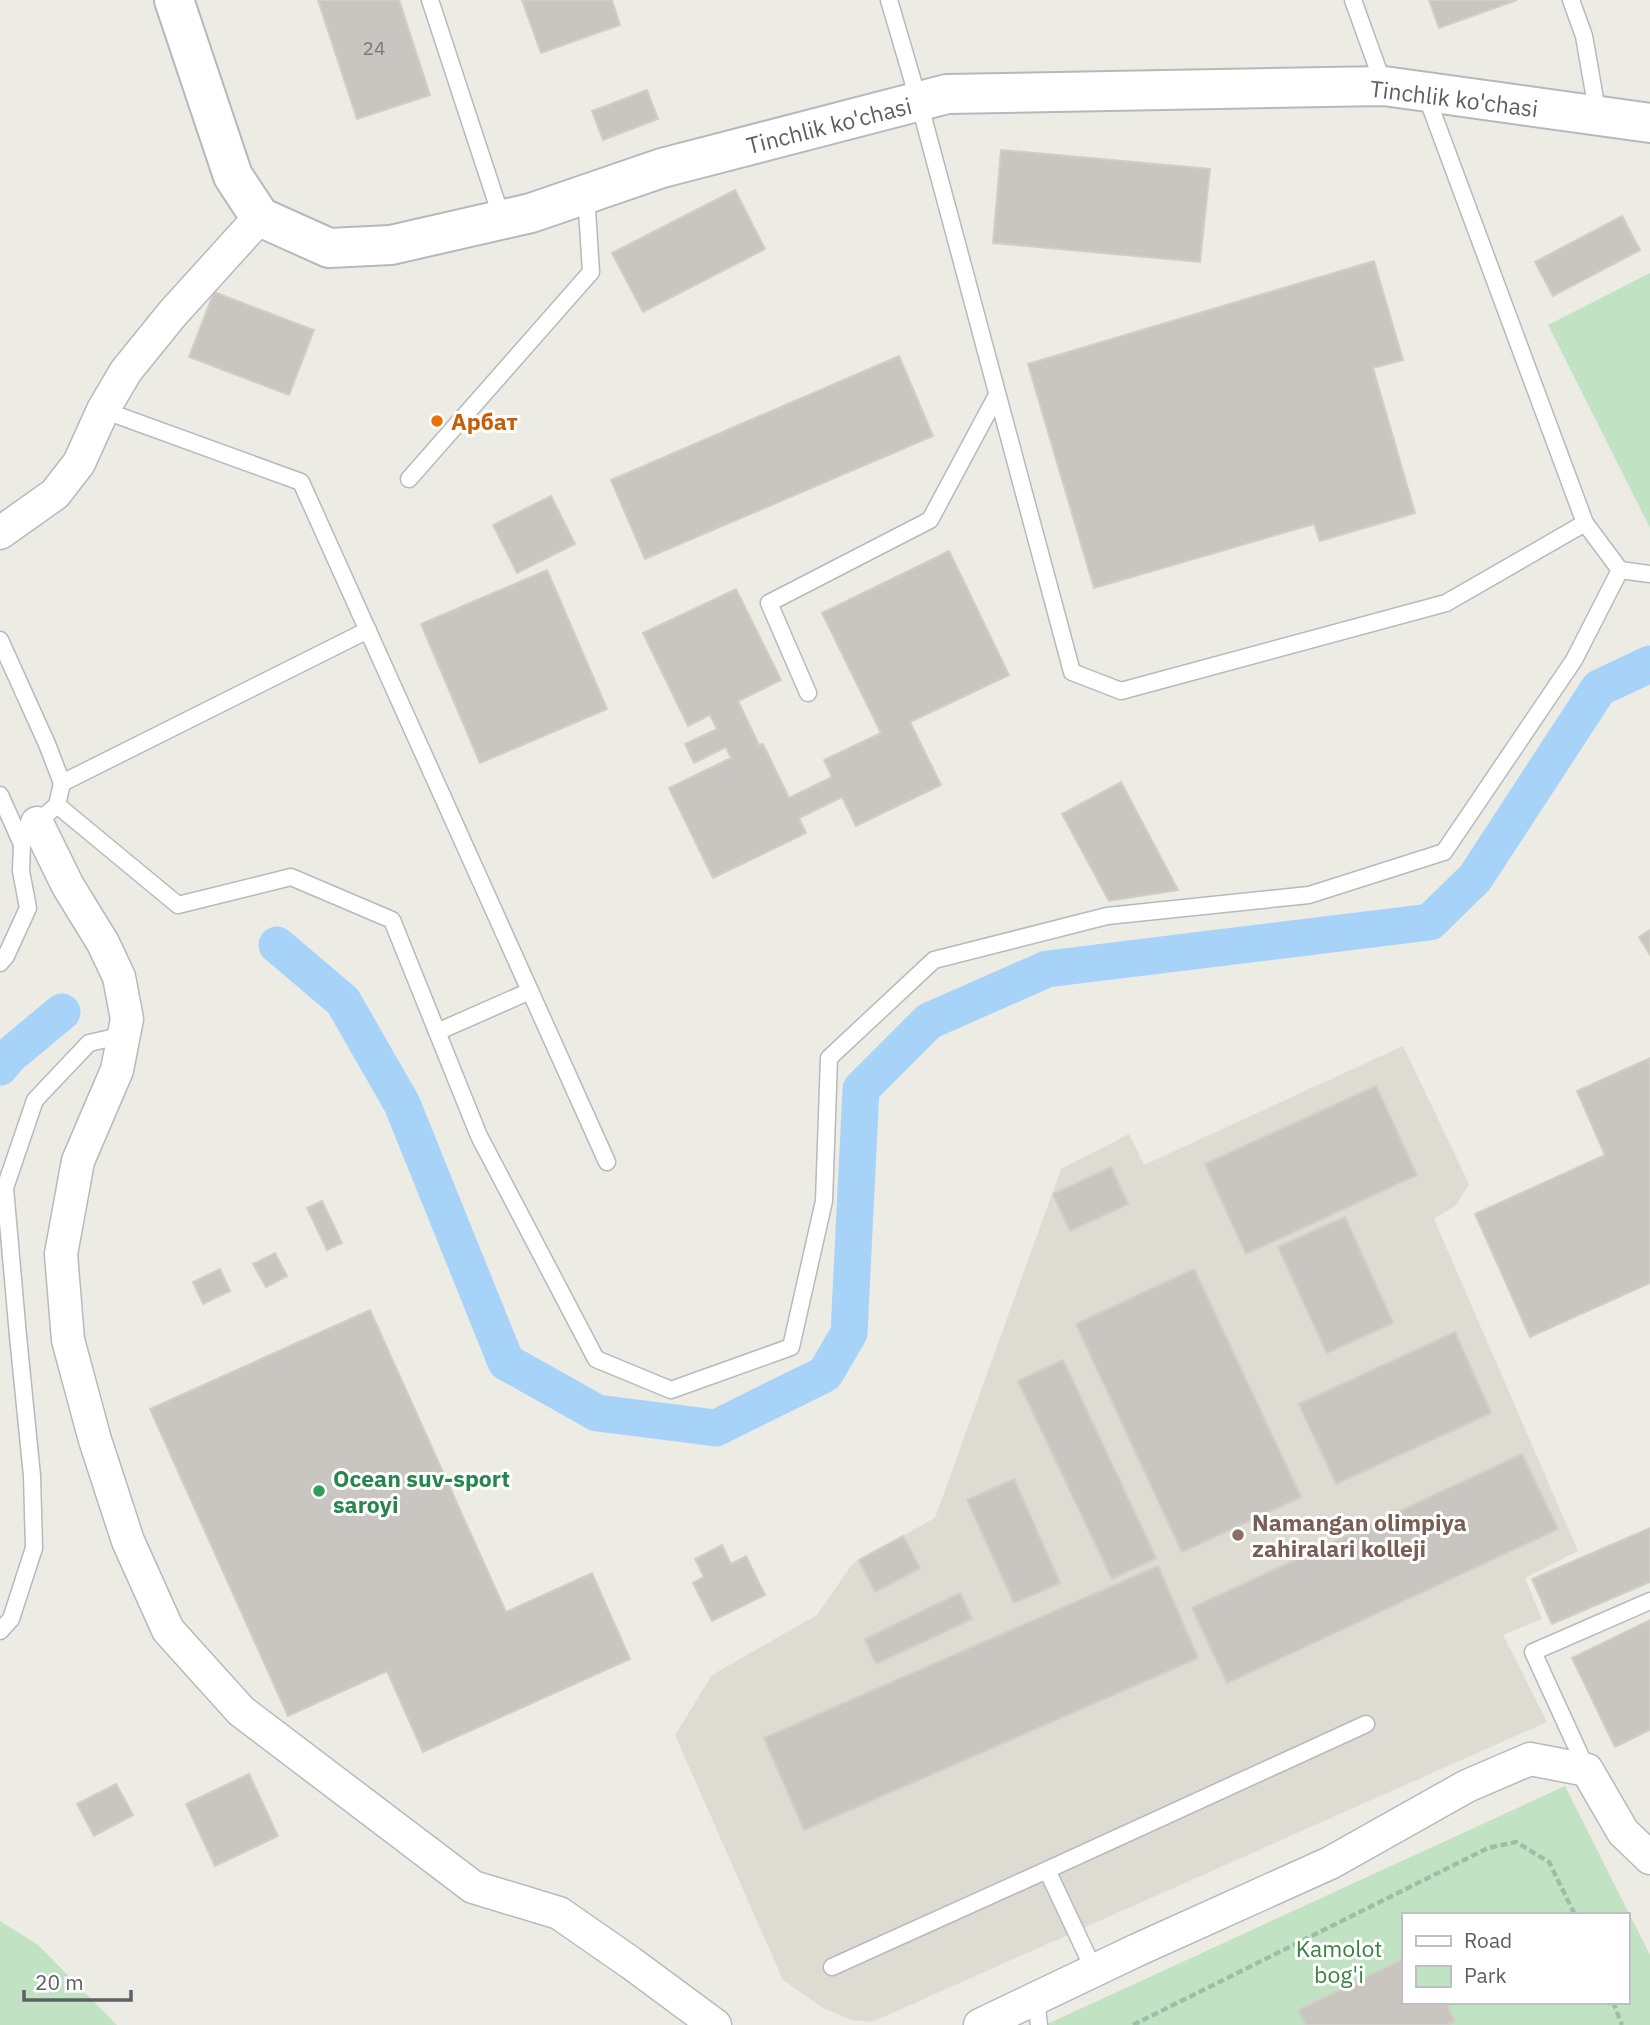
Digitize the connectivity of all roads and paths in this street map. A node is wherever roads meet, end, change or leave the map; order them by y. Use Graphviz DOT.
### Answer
graph roads {
  1 [pos="174,0"];
  2 [pos="430,0"];
  3 [pos="889,0"];
  4 [pos="1353,0"];
  5 [pos="1571,0"];
  6 [pos="1384,86"];
  7 [pos="1425,92"];
  8 [pos="919,102"];
  9 [pos="1598,116"];
  10 [pos="1650,123"];
  11 [pos="586,194"];
  12 [pos="260,217"];
  13 [pos="502,219"];
  14 [pos="998,395"];
  15 [pos="103,410"];
  16 [pos="409,479"];
  17 [pos="1586,523"];
  18 [pos="0,533"];
  19 [pos="1619,570"];
  20 [pos="1650,574"];
  21 [pos="368,630"];
  22 [pos="0,640"];
  23 [pos="808,692"];
  24 [pos="62,783"];
  25 [pos="0,795"];
  26 [pos="39,824"];
  27 [pos="0,830"];
  28 [pos="0,963"];
  29 [pos="530,991"];
  30 [pos="125,1027"];
  31 [pos="437,1032"];
  32 [pos="607,1162"];
  33 [pos="1650,1601"];
  34 [pos="0,1631"];
  35 [pos="1366,1724"];
  36 [pos="1587,1770"];
  37 [pos="1650,1858"];
  38 [pos="1047,1870"];
  39 [pos="1574,1913"];
  40 [pos="832,1967"];
  41 [pos="1094,1970"];
  42 [pos="1613,2004"];
  43 [pos="1037,2012"];
  44 [pos="715,2025"];
  45 [pos="980,2025"];
  46 [pos="1133,2025"];
  47 [pos="1622,2025"];
  1 -- 12 [label="street"];
  2 -- 13 [label="lane"];
  3 -- 8 [label="lane"];
  4 -- 6 [label="lane"];
  5 -- 9 [label="lane"];
  6 -- 7 [label="street, Tinchlik ko'chasi"];
  6 -- 8 [label="street, Tinchlik ko'chasi"];
  7 -- 9 [label="street, Tinchlik ko'chasi"];
  7 -- 17 [label="lane"];
  8 -- 11 [label="street, Tinchlik ko'chasi"];
  8 -- 14 [label="lane"];
  9 -- 10 [label="street, Tinchlik ko'chasi"];
  11 -- 13 [label="street, Tinchlik ko'chasi"];
  11 -- 16 [label="lane"];
  12 -- 13 [label="street, Tinchlik ko'chasi"];
  12 -- 15 [label="street"];
  14 -- 17 [label="lane"];
  14 -- 23 [label="lane"];
  15 -- 18 [label="street"];
  15 -- 21 [label="lane"];
  17 -- 19 [label="lane"];
  19 -- 20 [label="lane"];
  19 -- 31 [label="lane"];
  21 -- 24 [label="lane"];
  21 -- 29 [label="lane"];
  22 -- 24 [label="lane"];
  24 -- 26 [label="lane"];
  25 -- 26 [label="lane"];
  26 -- 27 [label="lane"];
  26 -- 28 [label="lane"];
  26 -- 30 [label="street"];
  26 -- 31 [label="lane"];
  29 -- 31 [label="lane"];
  29 -- 32 [label="lane"];
  30 -- 34 [label="lane"];
  30 -- 44 [label="street"];
  33 -- 36 [label="lane"];
  35 -- 38 [label="lane"];
  36 -- 37 [label="street"];
  36 -- 41 [label="street"];
  38 -- 40 [label="lane"];
  38 -- 41 [label="lane"];
  39 -- 46 [label="path"];
  41 -- 43 [label="street"];
  42 -- 47 [label="path"];
  43 -- 45 [label="street"];
}
